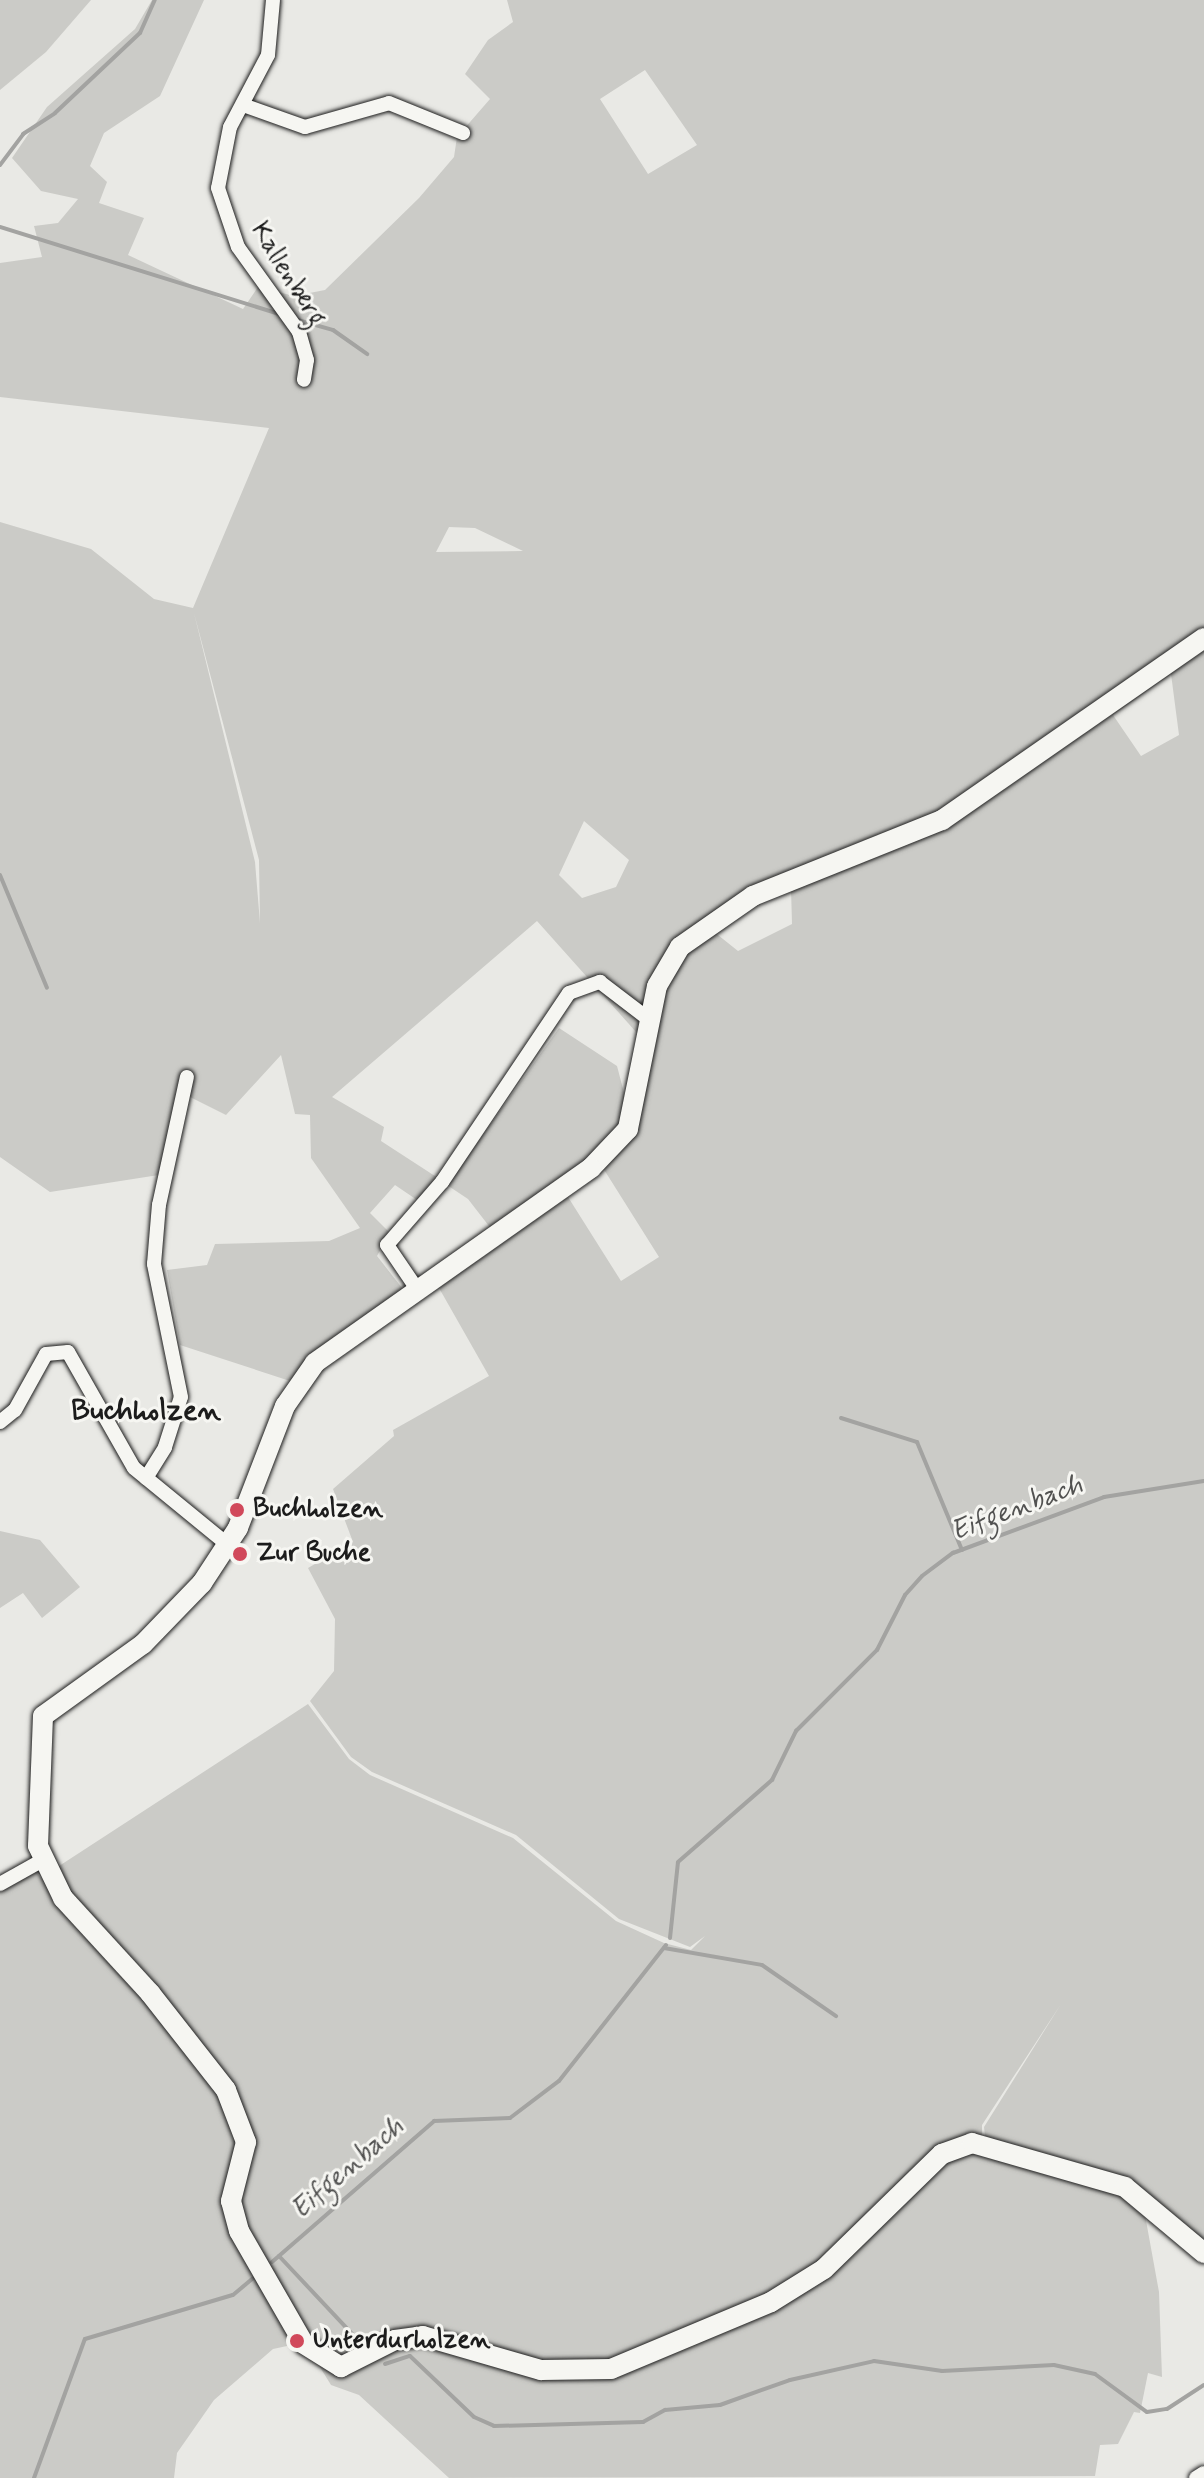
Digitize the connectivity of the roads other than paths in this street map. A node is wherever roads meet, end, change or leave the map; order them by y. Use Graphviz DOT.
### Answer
graph roads {
  1 [pos="273,0"];
  2 [pos="243,105"];
  3 [pos="463,133"];
  4 [pos="304,380"];
  5 [pos="1204,638"];
  6 [pos="651,1021"];
  7 [pos="187,1077"];
  8 [pos="419,1292"];
  9 [pos="0,1422"];
  10 [pos="146,1478"];
  11 [pos="227,1544"];
  12 [pos="41,1861"];
  13 [pos="0,1884"];
  14 [pos="1204,2253"];
  15 [pos="1204,2473"];
  16 [pos="1196,2478"];
  1 -- 2 [label="street, Kallenberg"];
  2 -- 3 [label="street"];
  2 -- 4 [label="street, Kallenberg"];
  5 -- 6 [label="street"];
  6 -- 8 [label="street"];
  6 -- 8 [label="street"];
  7 -- 10 [label="street"];
  8 -- 11 [label="street"];
  9 -- 10 [label="street"];
  10 -- 11 [label="street"];
  11 -- 12 [label="street"];
  12 -- 13 [label="street"];
  12 -- 14 [label="street"];
  15 -- 16 [label="street"];
}
